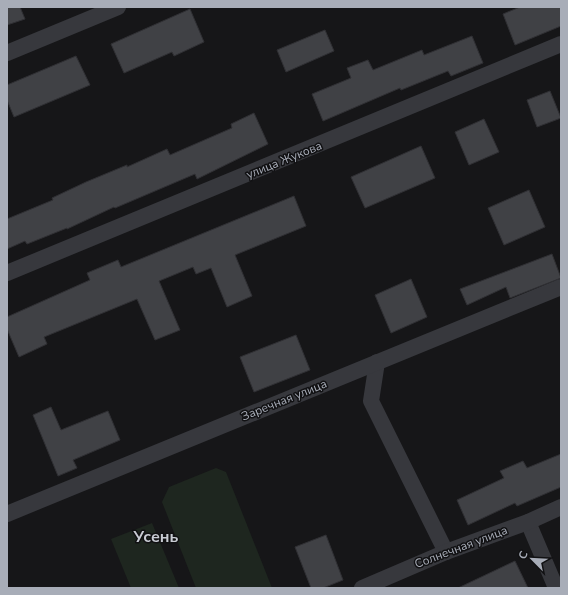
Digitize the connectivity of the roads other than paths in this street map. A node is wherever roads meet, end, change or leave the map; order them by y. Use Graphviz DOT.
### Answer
graph roads {
  1 [pos="118,7"];
  2 [pos="561,44"];
  3 [pos="7,53"];
  4 [pos="7,274"];
  5 [pos="561,286"];
  6 [pos="377,362"];
  7 [pos="561,507"];
  8 [pos="7,514"];
  9 [pos="528,522"];
  10 [pos="446,552"];
  11 [pos="362,588"];
  12 [pos="556,588"];
  1 -- 3 [label="street"];
  2 -- 4 [label="street, улица Жукова"];
  5 -- 6 [label="street, Заречная улица"];
  6 -- 8 [label="street, Заречная улица"];
  6 -- 10 [label="street"];
  7 -- 9 [label="street, Солнечная улица"];
  9 -- 10 [label="street, Солнечная улица"];
  9 -- 12 [label="street"];
  10 -- 11 [label="street, Солнечная улица"];
}
